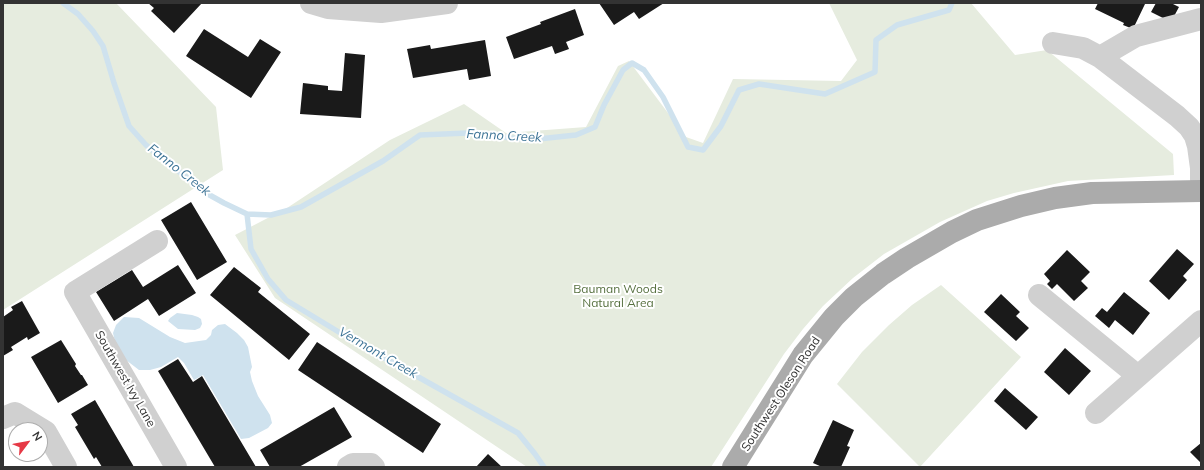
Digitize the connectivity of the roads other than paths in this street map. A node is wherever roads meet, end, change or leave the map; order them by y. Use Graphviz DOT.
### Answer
graph roads {
  1 [pos="311,3"];
  2 [pos="447,3"];
  3 [pos="1201,19"];
  4 [pos="1053,43"];
  5 [pos="1100,57"];
  6 [pos="1201,191"];
  7 [pos="157,241"];
  8 [pos="1039,295"];
  9 [pos="1201,321"];
  10 [pos="1138,376"];
  11 [pos="1096,413"];
  12 [pos="3,418"];
  13 [pos="66,467"];
  14 [pos="176,467"];
  15 [pos="348,467"];
  16 [pos="374,467"];
  17 [pos="733,467"];
  1 -- 2 [label="street"];
  3 -- 5 [label="street"];
  4 -- 5 [label="street, Southwest Oleson Road"];
  5 -- 6 [label="street, Southwest Oleson Road"];
  6 -- 17 [label="main road, Southwest Oleson Road"];
  7 -- 14 [label="street, Southwest Ivy Lane"];
  8 -- 10 [label="street"];
  9 -- 10 [label="street"];
  10 -- 11 [label="street"];
  12 -- 13 [label="street"];
  15 -- 16 [label="street"];
}
